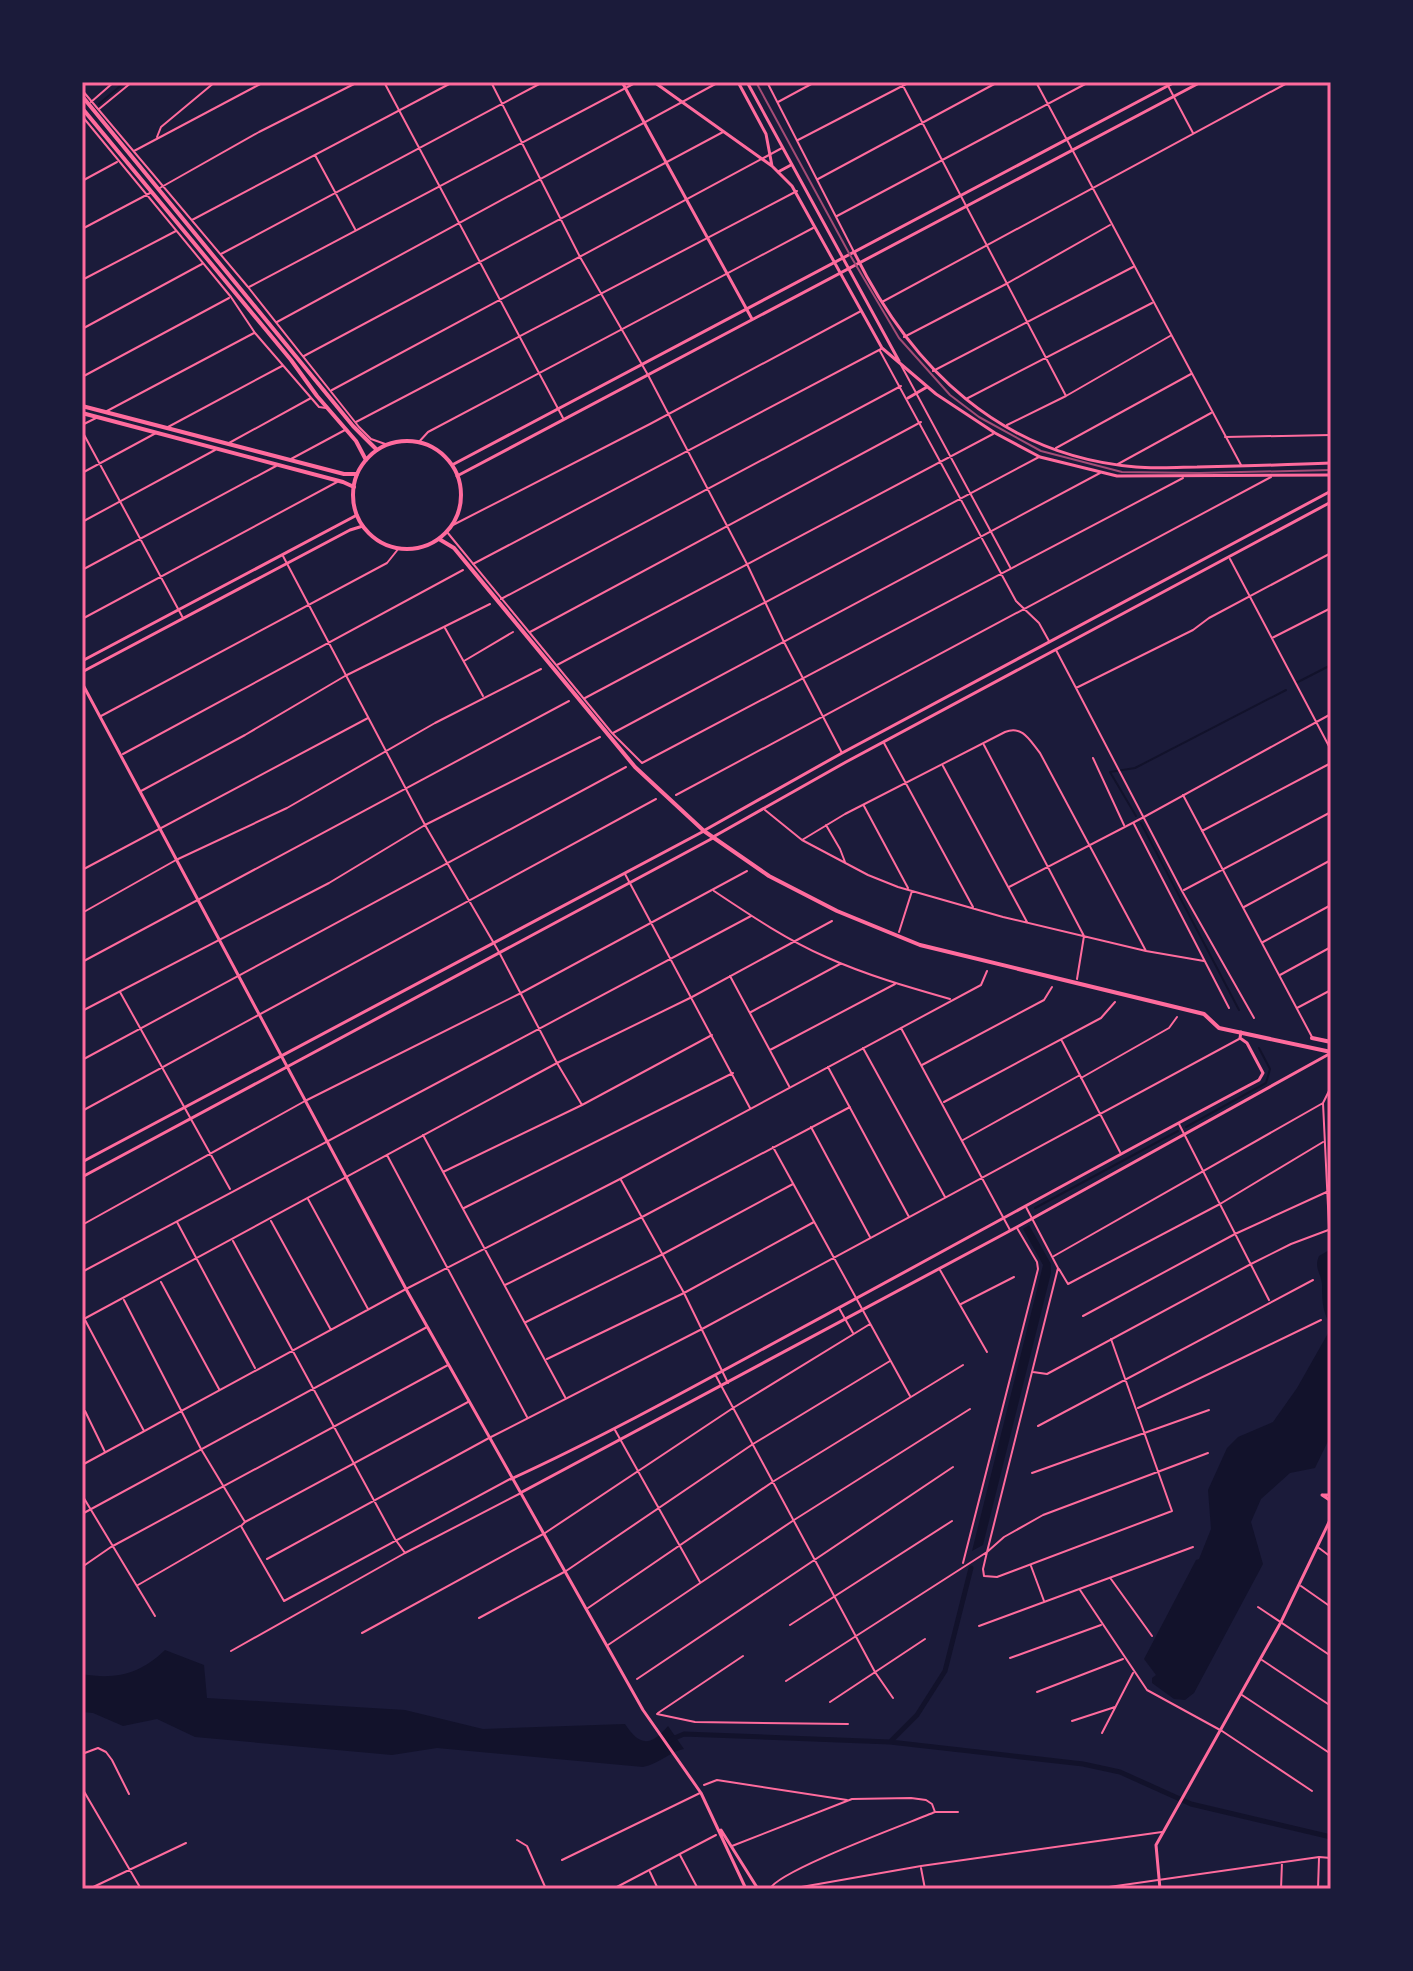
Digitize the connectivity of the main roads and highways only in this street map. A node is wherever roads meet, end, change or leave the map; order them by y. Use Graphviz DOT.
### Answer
graph roads {
  1 [pos="622,82"];
  2 [pos="654,82"];
  3 [pos="738,82"];
  4 [pos="747,82"];
  5 [pos="1175,82"];
  6 [pos="1201,82"];
  7 [pos="1167,84"];
  8 [pos="82,93"];
  9 [pos="82,108"];
  10 [pos="773,130"];
  11 [pos="766,134"];
  12 [pos="791,165"];
  13 [pos="772,166"];
  14 [pos="778,172"];
  15 [pos="854,252"];
  16 [pos="842,258"];
  17 [pos="835,261"];
  18 [pos="860,263"];
  19 [pos="849,270"];
  20 [pos="842,273"];
  21 [pos="746,309"];
  22 [pos="752,319"];
  23 [pos="900,364"];
  24 [pos="927,387"];
  25 [pos="908,398"];
  26 [pos="82,406"];
  27 [pos="82,413"];
  28 [pos="377,450"];
  29 [pos="366,460"];
  30 [pos="1331,463"];
  31 [pos="452,465"];
  32 [pos="357,474"];
  33 [pos="1331,475"];
  34 [pos="457,476"];
  35 [pos="354,487"];
  36 [pos="1331,491"];
  37 [pos="1331,502"];
  38 [pos="357,515"];
  39 [pos="363,526"];
  40 [pos="439,539"];
  41 [pos="82,661"];
  42 [pos="82,672"];
  43 [pos="82,683"];
  44 [pos="704,831"];
  45 [pos="713,837"];
  46 [pos="385,1002"];
  47 [pos="390,1012"];
  48 [pos="1241,1035"];
  49 [pos="1312,1038"];
  50 [pos="1331,1042"];
  51 [pos="1331,1053"];
  52 [pos="282,1056"];
  53 [pos="287,1065"];
  54 [pos="82,1162"];
  55 [pos="82,1177"];
  56 [pos="511,1479"];
  57 [pos="522,1492"];
  58 [pos="1331,1495"];
  59 [pos="1331,1501"];
  60 [pos="1331,1518"];
  61 [pos="717,1824"];
  62 [pos="746,1889"];
  63 [pos="758,1889"];
  64 [pos="1160,1889"];
  1 -- 21 [label="main road"];
  2 -- 13 [label="main road"];
  3 -- 11 [label="main road"];
  4 -- 10 [label="main road"];
  5 -- 7 [label="main road"];
  6 -- 18 [label="main road"];
  7 -- 15 [label="main road"];
  8 -- 28 [label="main road"];
  9 -- 29 [label="main road"];
  10 -- 11 [label="main road"];
  10 -- 12 [label="main road"];
  11 -- 13 [label="main road"];
  12 -- 14 [label="main road"];
  12 -- 16 [label="main road"];
  13 -- 14 [label="main road"];
  14 -- 17 [label="main road"];
  15 -- 16 [label="main road"];
  15 -- 18 [label="main road"];
  16 -- 17 [label="main road"];
  16 -- 19 [label="main road"];
  17 -- 20 [label="main road"];
  17 -- 21 [label="main road"];
  18 -- 19 [label="main road"];
  18 -- 30 [label="main road"];
  19 -- 20 [label="main road"];
  19 -- 23 [label="main road"];
  20 -- 22 [label="main road"];
  20 -- 23 [label="main road"];
  21 -- 22 [label="main road"];
  21 -- 31 [label="main road"];
  22 -- 34 [label="main road"];
  23 -- 24 [label="main road"];
  24 -- 25 [label="main road"];
  24 -- 33 [label="main road"];
  26 -- 32 [label="main road"];
  27 -- 35 [label="main road"];
  28 -- 29 [label="main road"];
  28 -- 31 [label="main road"];
  29 -- 32 [label="main road"];
  31 -- 34 [label="main road"];
  32 -- 35 [label="main road"];
  34 -- 40 [label="main road"];
  35 -- 38 [label="main road"];
  36 -- 44 [label="main road"];
  37 -- 45 [label="main road"];
  38 -- 39 [label="main road"];
  38 -- 41 [label="main road"];
  39 -- 40 [label="main road"];
  39 -- 42 [label="main road"];
  40 -- 44 [label="main road"];
  43 -- 52 [label="main road"];
  44 -- 45 [label="main road"];
  44 -- 46 [label="main road"];
  45 -- 47 [label="main road"];
  45 -- 48 [label="main road"];
  46 -- 47 [label="main road"];
  46 -- 52 [label="main road"];
  47 -- 53 [label="main road"];
  48 -- 51 [label="main road"];
  48 -- 56 [label="main road"];
  49 -- 50 [label="main road"];
  51 -- 57 [label="main road"];
  52 -- 53 [label="main road"];
  52 -- 54 [label="main road"];
  53 -- 55 [label="main road"];
  53 -- 56 [label="main road"];
  56 -- 57 [label="main road"];
  57 -- 61 [label="main road"];
  58 -- 59 [label="main road"];
  60 -- 64 [label="main road"];
  61 -- 62 [label="main road"];
  61 -- 63 [label="main road"];
}
